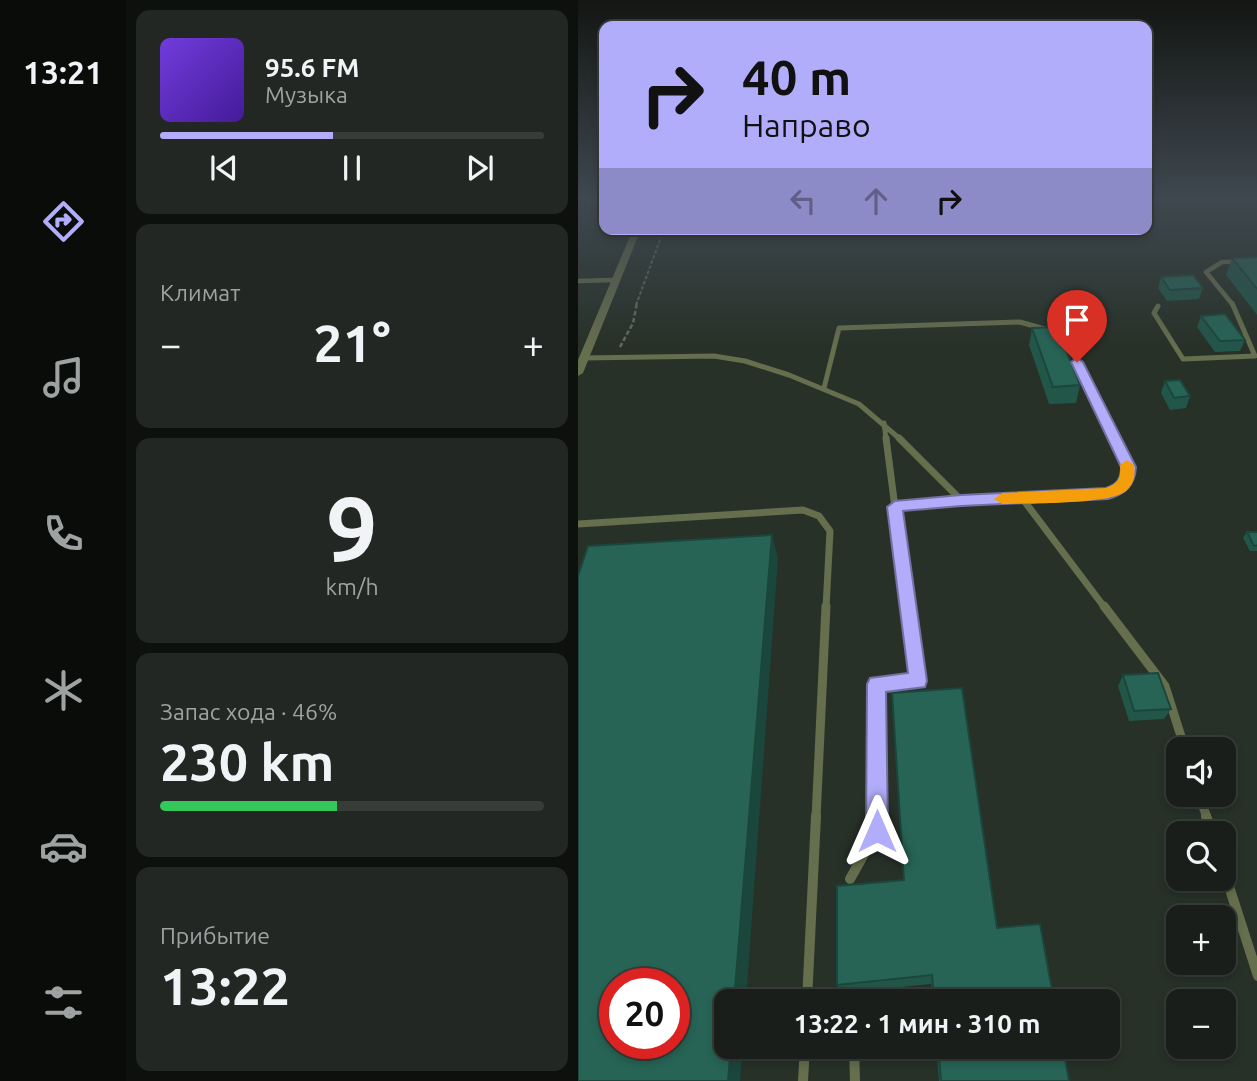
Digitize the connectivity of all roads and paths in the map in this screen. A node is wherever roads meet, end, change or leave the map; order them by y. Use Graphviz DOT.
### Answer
graph roads {
  1 [pos="629,247"];
  2 [pos="657,247"];
  3 [pos="1258,261"];
  4 [pos="614,280"];
  5 [pos="578,281"];
  6 [pos="1158,306"];
  7 [pos="622,352"];
  8 [pos="584,358"];
  9 [pos="578,373"];
  10 [pos="824,388"];
  11 [pos="884,424"];
  12 [pos="1022,498"];
  13 [pos="961,500"];
  14 [pos="895,507"];
  15 [pos="578,524"];
  16 [pos="1181,737"];
  17 [pos="850,879"];
  18 [pos="1230,891"];
  19 [pos="1258,976"];
  20 [pos="808,989"];
  21 [pos="804,1059"];
  22 [pos="854,1059"];
  23 [pos="803,1081"];
  24 [pos="855,1081"];
  1 -- 4 [label="street"];
  2 -- 7 [label="path"];
  3 -- 6 [label="lane"];
  4 -- 5 [label="lane"];
  4 -- 8 [label="street"];
  8 -- 9 [label="street"];
  8 -- 10 [label="lane"];
  10 -- 11 [label="lane"];
  10 -- 12 [label="lane"];
  11 -- 13 [label="lane"];
  11 -- 14 [label="lane"];
  12 -- 13 [label="lane"];
  12 -- 16 [label="lane"];
  13 -- 14 [label="lane"];
  14 -- 17 [label="lane"];
  15 -- 20 [label="lane"];
  18 -- 19 [label="lane"];
  21 -- 23 [label="lane"];
  22 -- 24 [label="lane"];
}
